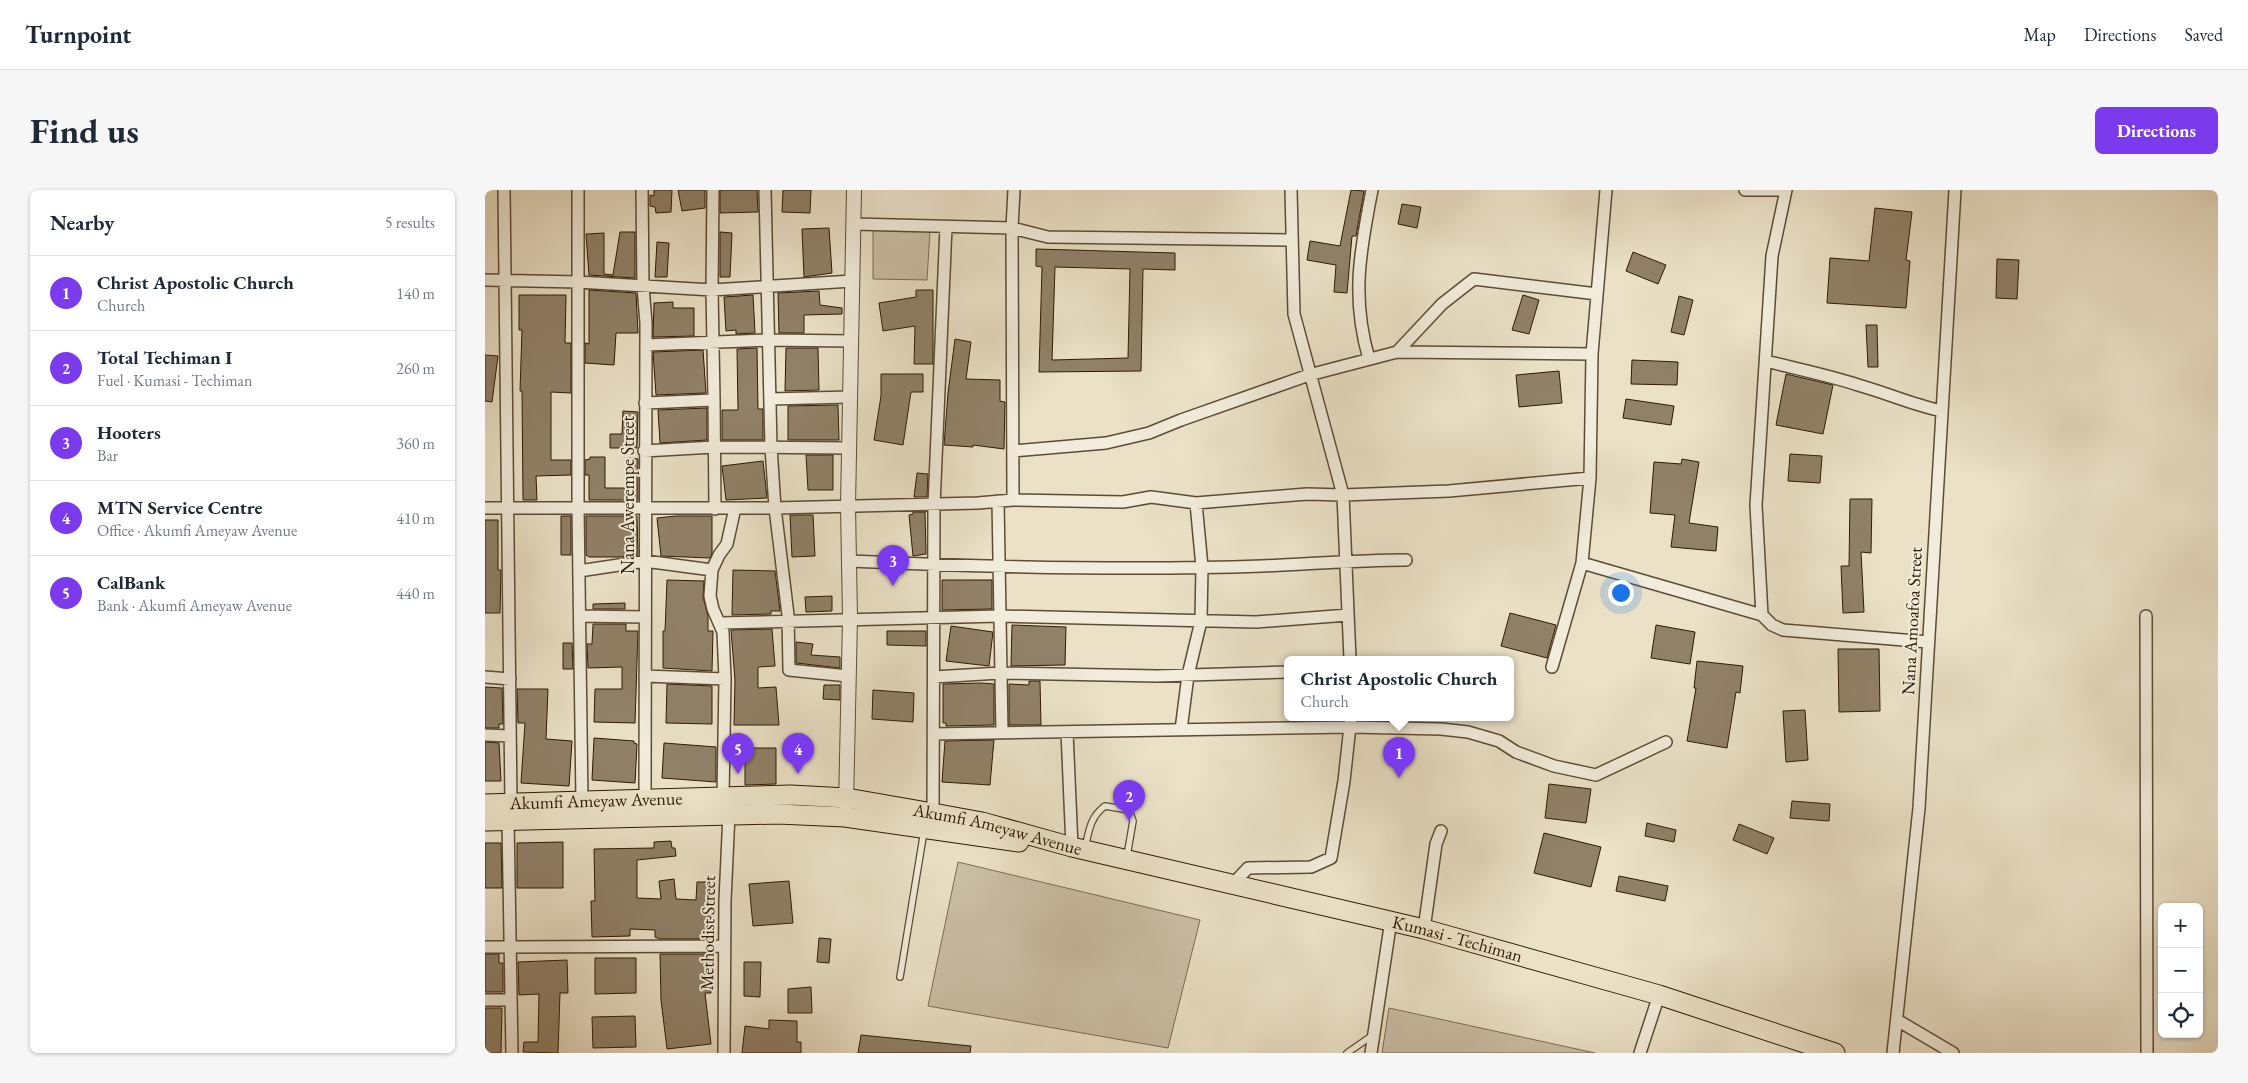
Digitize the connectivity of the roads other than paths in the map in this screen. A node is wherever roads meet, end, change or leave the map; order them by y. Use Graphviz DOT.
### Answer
graph roads {
  1 [pos="504,190"];
  2 [pos="578,190"];
  3 [pos="642,190"];
  4 [pos="713,190"];
  5 [pos="765,190"];
  6 [pos="854,190"];
  7 [pos="1014,190"];
  8 [pos="1291,190"];
  9 [pos="1372,190"];
  10 [pos="1606,190"];
  11 [pos="1745,190"];
  12 [pos="1779,190"];
  13 [pos="1786,190"];
  14 [pos="1955,190"];
  15 [pos="854,224"];
  16 [pos="946,226"];
  17 [pos="1012,228"];
  18 [pos="1291,240"];
  19 [pos="504,279"];
  20 [pos="485,280"];
  21 [pos="852,281"];
  22 [pos="578,282"];
  23 [pos="767,286"];
  24 [pos="643,287"];
  25 [pos="712,290"];
  26 [pos="1597,294"];
  27 [pos="767,340"];
  28 [pos="851,341"];
  29 [pos="713,342"];
  30 [pos="646,345"];
  31 [pos="1397,352"];
  32 [pos="1592,354"];
  33 [pos="1369,359"];
  34 [pos="1765,362"];
  35 [pos="1309,375"];
  36 [pos="850,397"];
  37 [pos="770,399"];
  38 [pos="714,400"];
  39 [pos="645,403"];
  40 [pos="1942,411"];
  41 [pos="771,447"];
  42 [pos="714,448"];
  43 [pos="850,448"];
  44 [pos="645,451"];
  45 [pos="1013,451"];
  46 [pos="1590,478"];
  47 [pos="1343,495"];
  48 [pos="1013,500"];
  49 [pos="998,501"];
  50 [pos="1196,502"];
  51 [pos="934,505"];
  52 [pos="848,506"];
  53 [pos="578,507"];
  54 [pos="485,508"];
  55 [pos="507,508"];
  56 [pos="645,508"];
  57 [pos="715,508"];
  58 [pos="735,508"];
  59 [pos="775,508"];
  60 [pos="1345,560"];
  61 [pos="1406,560"];
  62 [pos="645,561"];
  63 [pos="849,561"];
  64 [pos="1583,563"];
  65 [pos="934,565"];
  66 [pos="999,566"];
  67 [pos="1201,566"];
  68 [pos="713,570"];
  69 [pos="579,571"];
  70 [pos="1348,615"];
  71 [pos="1762,615"];
  72 [pos="580,616"];
  73 [pos="1000,616"];
  74 [pos="2146,616"];
  75 [pos="645,617"];
  76 [pos="850,618"];
  77 [pos="933,619"];
  78 [pos="787,620"];
  79 [pos="1201,621"];
  80 [pos="719,623"];
  81 [pos="1928,642"];
  82 [pos="1350,656"];
  83 [pos="1552,667"];
  84 [pos="1284,672"];
  85 [pos="1000,673"];
  86 [pos="1188,675"];
  87 [pos="645,676"];
  88 [pos="848,676"];
  89 [pos="485,677"];
  90 [pos="934,677"];
  91 [pos="509,678"];
  92 [pos="725,679"];
  93 [pos="1351,722"];
  94 [pos="1181,730"];
  95 [pos="1067,732"];
  96 [pos="1002,733"];
  97 [pos="934,734"];
  98 [pos="485,735"];
  99 [pos="510,736"];
  100 [pos="1666,742"];
  101 [pos="847,798"];
  102 [pos="645,800"];
  103 [pos="582,802"];
  104 [pos="485,804"];
  105 [pos="726,805"];
  106 [pos="510,812"];
  107 [pos="845,817"];
  108 [pos="485,821"];
  109 [pos="928,821"];
  110 [pos="1441,831"];
  111 [pos="1078,849"];
  112 [pos="1127,860"];
  113 [pos="1232,885"];
  114 [pos="1391,920"];
  115 [pos="1425,928"];
  116 [pos="724,946"];
  117 [pos="485,947"];
  118 [pos="510,947"];
  119 [pos="900,977"];
  120 [pos="1659,995"];
  121 [pos="485,1000"];
  122 [pos="511,1000"];
  123 [pos="1897,1020"];
  124 [pos="1375,1034"];
  125 [pos="1798,1047"];
  126 [pos="512,1053"];
  127 [pos="724,1053"];
  128 [pos="1347,1053"];
  129 [pos="1371,1053"];
  130 [pos="1640,1053"];
  131 [pos="1835,1053"];
  132 [pos="1893,1053"];
  133 [pos="1953,1053"];
  134 [pos="2147,1053"];
  1 -- 19 [label="street"];
  2 -- 22 [label="street"];
  3 -- 24 [label="street, Nana Awerempe Street"];
  4 -- 25 [label="street"];
  5 -- 23 [label="street"];
  6 -- 15 [label="street"];
  7 -- 17 [label="street"];
  8 -- 18 [label="street"];
  9 -- 33 [label="street"];
  10 -- 26 [label="street"];
  11 -- 12 [label="street"];
  13 -- 34 [label="street"];
  14 -- 40 [label="street, Nana Amoafoa Street"];
  15 -- 16 [label="street"];
  15 -- 21 [label="street"];
  16 -- 17 [label="street"];
  16 -- 51 [label="street"];
  17 -- 18 [label="street"];
  17 -- 45 [label="street"];
  18 -- 35 [label="street"];
  19 -- 20 [label="street"];
  19 -- 22 [label="street"];
  19 -- 55 [label="street"];
  21 -- 23 [label="street"];
  21 -- 28 [label="street"];
  22 -- 24 [label="street"];
  22 -- 53 [label="street"];
  23 -- 25 [label="street"];
  23 -- 27 [label="street"];
  24 -- 25 [label="street"];
  24 -- 30 [label="street, Nana Awerempe Street"];
  25 -- 29 [label="street"];
  26 -- 31 [label="street"];
  26 -- 32 [label="street"];
  27 -- 28 [label="street"];
  27 -- 29 [label="street"];
  27 -- 37 [label="street"];
  28 -- 36 [label="street"];
  29 -- 30 [label="street"];
  29 -- 38 [label="street"];
  30 -- 39 [label="street, Nana Awerempe Street"];
  31 -- 32 [label="street"];
  31 -- 33 [label="street"];
  32 -- 46 [label="street"];
  33 -- 35 [label="street"];
  34 -- 40 [label="street"];
  34 -- 71 [label="street"];
  35 -- 45 [label="street"];
  35 -- 47 [label="street"];
  36 -- 37 [label="street"];
  36 -- 43 [label="street"];
  37 -- 41 [label="street"];
  38 -- 39 [label="street"];
  38 -- 42 [label="street"];
  39 -- 44 [label="street, Nana Awerempe Street"];
  40 -- 81 [label="street, Nana Amoafoa Street"];
  41 -- 42 [label="street"];
  41 -- 43 [label="street"];
  41 -- 59 [label="street"];
  42 -- 44 [label="street"];
  42 -- 57 [label="street"];
  43 -- 52 [label="street"];
  44 -- 56 [label="street, Nana Awerempe Street"];
  45 -- 48 [label="street"];
  46 -- 47 [label="street"];
  46 -- 64 [label="street"];
  47 -- 50 [label="street"];
  47 -- 60 [label="street"];
  48 -- 49 [label="street"];
  48 -- 50 [label="street"];
  49 -- 51 [label="street"];
  49 -- 66 [label="street"];
  50 -- 67 [label="street"];
  51 -- 52 [label="street"];
  51 -- 65 [label="street"];
  52 -- 59 [label="street"];
  52 -- 63 [label="street"];
  53 -- 55 [label="street"];
  53 -- 56 [label="street"];
  53 -- 69 [label="street"];
  54 -- 55 [label="street"];
  55 -- 91 [label="street"];
  56 -- 57 [label="street"];
  56 -- 62 [label="street, Nana Awerempe Street"];
  57 -- 58 [label="street"];
  58 -- 59 [label="street"];
  58 -- 68 [label="street"];
  59 -- 78 [label="street"];
  60 -- 61 [label="street"];
  60 -- 67 [label="street"];
  60 -- 70 [label="street"];
  62 -- 68 [label="street"];
  62 -- 69 [label="street"];
  62 -- 75 [label="street, Nana Awerempe Street"];
  63 -- 65 [label="street"];
  63 -- 76 [label="street"];
  64 -- 71 [label="street"];
  64 -- 83 [label="street"];
  65 -- 66 [label="street"];
  65 -- 77 [label="street"];
  66 -- 67 [label="street"];
  66 -- 73 [label="street"];
  67 -- 79 [label="street"];
  68 -- 80 [label="street, Methodist Street"];
  69 -- 72 [label="street"];
  70 -- 79 [label="street"];
  70 -- 82 [label="street"];
  71 -- 81 [label="street"];
  72 -- 75 [label="street"];
  72 -- 103 [label="street"];
  73 -- 77 [label="street"];
  73 -- 79 [label="street"];
  73 -- 85 [label="street"];
  74 -- 134 [label="street"];
  75 -- 87 [label="street, Nana Awerempe Street"];
  76 -- 77 [label="street"];
  76 -- 78 [label="street"];
  76 -- 88 [label="street"];
  77 -- 90 [label="street"];
  78 -- 80 [label="street"];
  78 -- 88 [label="street"];
  79 -- 86 [label="street"];
  80 -- 92 [label="street, Methodist Street"];
  81 -- 123 [label="street, Nana Amoafoa Street"];
  84 -- 86 [label="street"];
  85 -- 86 [label="street"];
  85 -- 90 [label="street"];
  85 -- 96 [label="street"];
  86 -- 94 [label="street"];
  87 -- 92 [label="street"];
  87 -- 102 [label="street, Nana Awerempe Street"];
  88 -- 101 [label="street"];
  89 -- 91 [label="street"];
  90 -- 97 [label="street"];
  91 -- 99 [label="street"];
  92 -- 105 [label="street, Methodist Street"];
  93 -- 94 [label="street"];
  93 -- 100 [label="street"];
  93 -- 113 [label="street"];
  94 -- 95 [label="street"];
  95 -- 96 [label="street"];
  95 -- 111 [label="street"];
  96 -- 97 [label="street"];
  97 -- 109 [label="street"];
  98 -- 99 [label="street"];
  99 -- 106 [label="street"];
  101 -- 105 [label="highway, Akumfi Ameyaw Avenue"];
  101 -- 107 [label="street"];
  101 -- 109 [label="highway, Akumfi Ameyaw Avenue"];
  102 -- 103 [label="highway, Akumfi Ameyaw Avenue"];
  102 -- 105 [label="highway, Akumfi Ameyaw Avenue"];
  103 -- 106 [label="highway, Akumfi Ameyaw Avenue"];
  104 -- 106 [label="highway, Akumfi Ameyaw Avenue"];
  105 -- 106 [label="highway, Akumfi Ameyaw Avenue"];
  105 -- 107 [label="highway, Akumfi Ameyaw Avenue"];
  105 -- 116 [label="street, Methodist Street"];
  106 -- 108 [label="highway, Akumfi Ameyaw Avenue"];
  106 -- 118 [label="street"];
  107 -- 109 [label="highway, Akumfi Ameyaw Avenue"];
  109 -- 111 [label="highway, Akumfi Ameyaw Avenue"];
  109 -- 119 [label="lane"];
  110 -- 115 [label="street"];
  111 -- 112 [label="highway, Kumasi - Techiman"];
  111 -- 112 [label="lane"];
  112 -- 113 [label="highway, Kumasi - Techiman"];
  113 -- 114 [label="highway, Kumasi - Techiman"];
  114 -- 115 [label="highway, Kumasi - Techiman"];
  114 -- 124 [label="street"];
  115 -- 120 [label="highway, Kumasi - Techiman"];
  116 -- 118 [label="street"];
  116 -- 127 [label="street, Methodist Street"];
  117 -- 118 [label="street"];
  118 -- 122 [label="street"];
  120 -- 125 [label="highway, Kumasi - Techiman"];
  120 -- 130 [label="street"];
  121 -- 122 [label="street"];
  122 -- 126 [label="street"];
  123 -- 132 [label="street, Nana Amoafoa Street"];
  123 -- 133 [label="street"];
  124 -- 128 [label="lane"];
  124 -- 129 [label="street"];
  125 -- 131 [label="highway, Kumasi - Techiman"];
}
